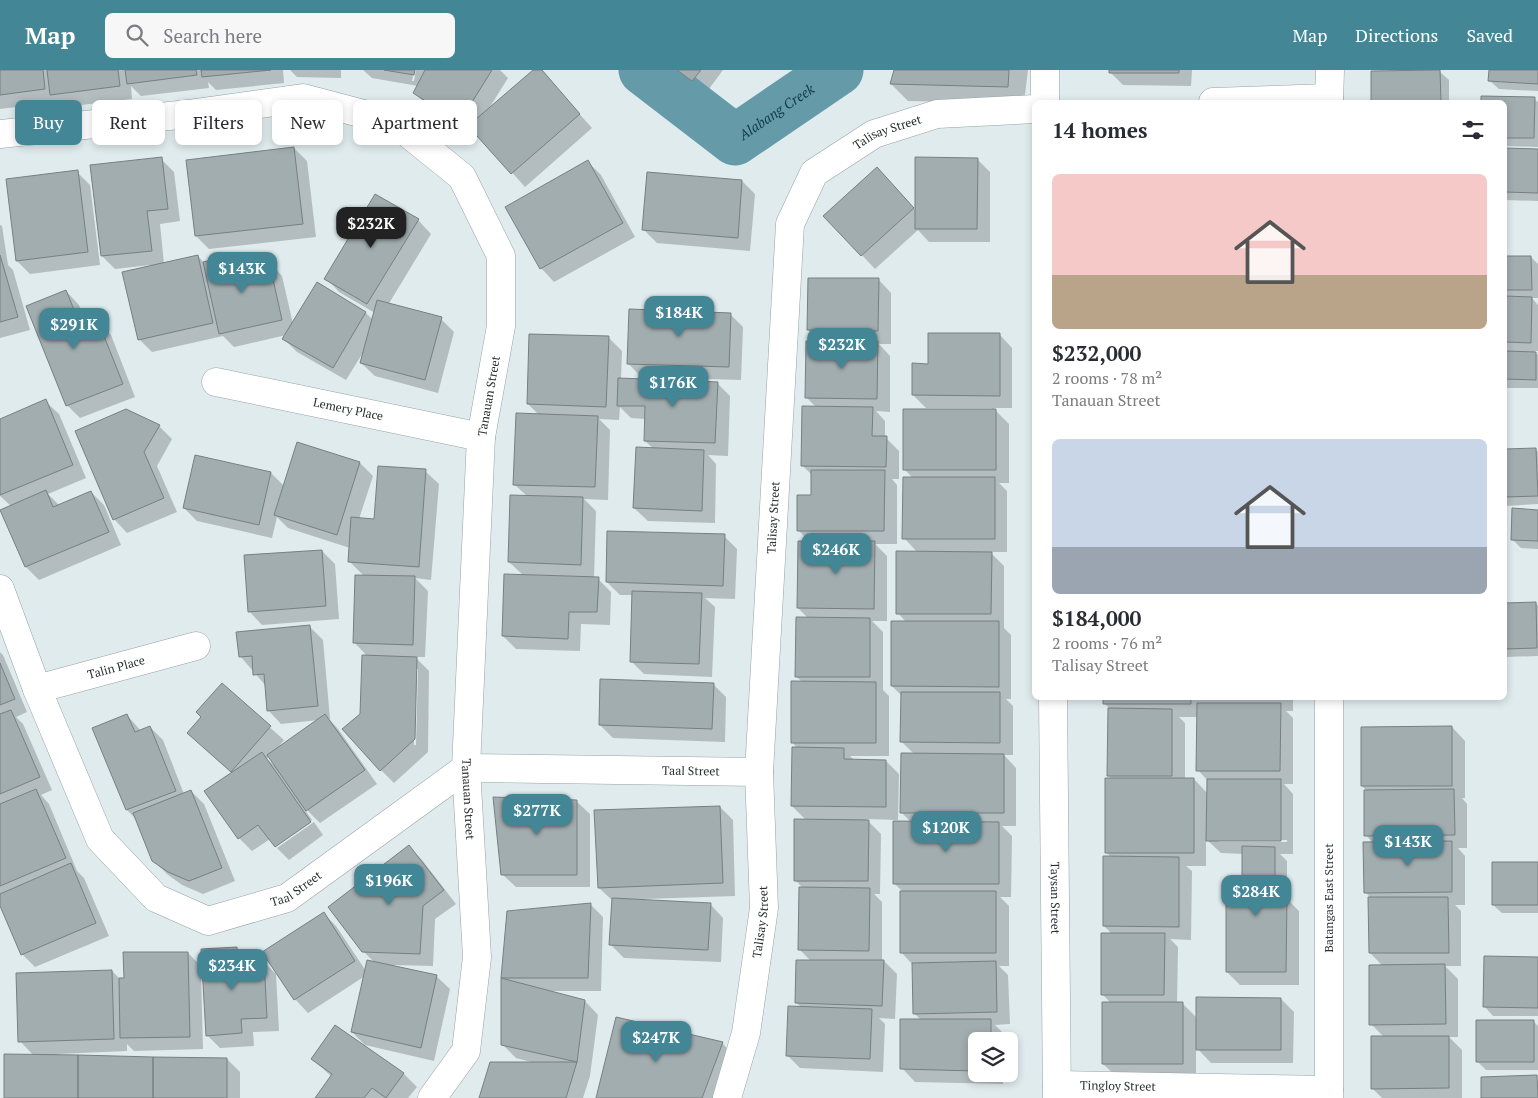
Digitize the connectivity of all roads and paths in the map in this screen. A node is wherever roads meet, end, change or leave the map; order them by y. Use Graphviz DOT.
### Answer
graph roads {
  1 [pos="1045,70"];
  2 [pos="1330,70"];
  3 [pos="1045,100"];
  4 [pos="1329,100"];
  5 [pos="1032,109"];
  6 [pos="0,134"];
  7 [pos="216,382"];
  8 [pos="481,437"];
  9 [pos="0,589"];
  10 [pos="196,646"];
  11 [pos="37,689"];
  12 [pos="1053,700"];
  13 [pos="1329,700"];
  14 [pos="466,768"];
  15 [pos="759,772"];
  16 [pos="1057,1091"];
  17 [pos="1329,1094"];
  18 [pos="432,1098"];
  19 [pos="727,1098"];
  1 -- 3 [label="street"];
  2 -- 4 [label="street"];
  5 -- 15 [label="street, Talisay Street"];
  6 -- 8 [label="street, Tanauan Street"];
  7 -- 8 [label="street, Lemery Place"];
  8 -- 14 [label="street, Tanauan Street"];
  9 -- 11 [label="street, Taal Street"];
  10 -- 11 [label="street, Talin Place"];
  11 -- 14 [label="street, Taal Street"];
  12 -- 16 [label="street, Taysan Street"];
  13 -- 17 [label="street, Batangas East Street"];
  14 -- 15 [label="street, Taal Street"];
  14 -- 18 [label="street, Tanauan Street"];
  15 -- 19 [label="street, Talisay Street"];
  16 -- 17 [label="street, Tingloy Street"];
}
